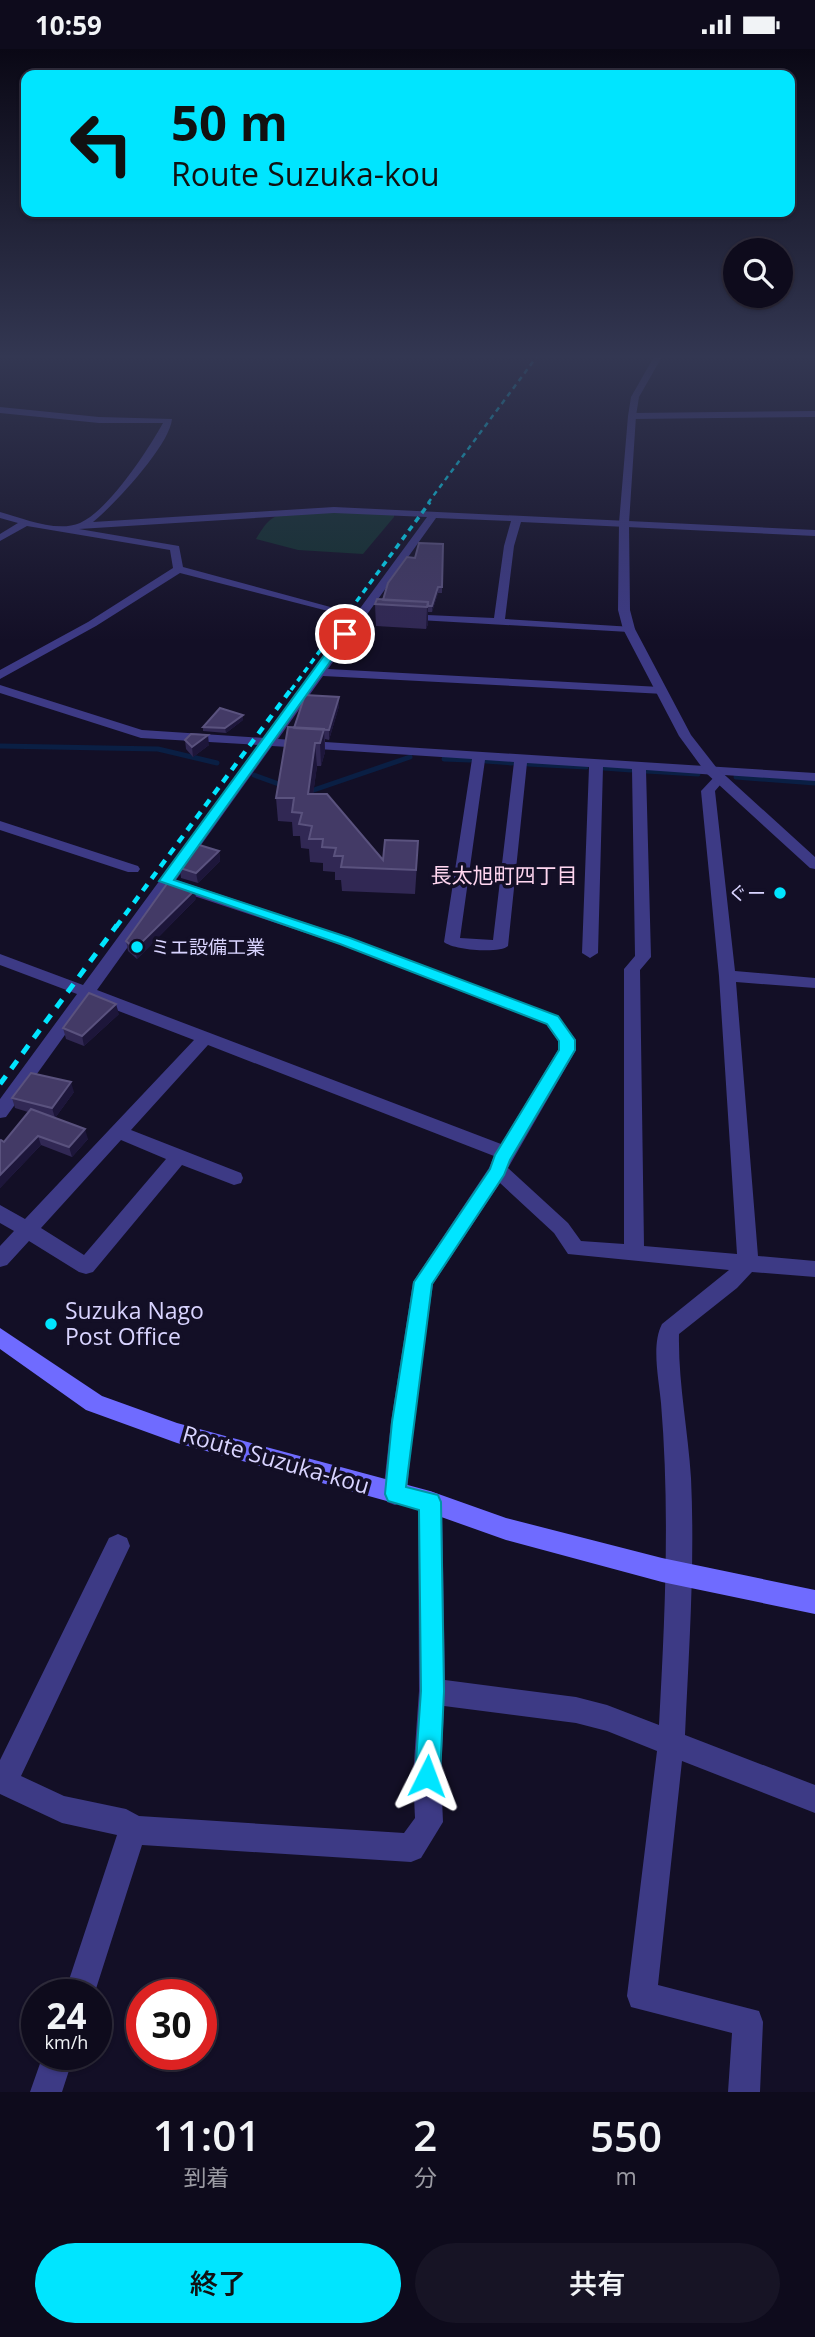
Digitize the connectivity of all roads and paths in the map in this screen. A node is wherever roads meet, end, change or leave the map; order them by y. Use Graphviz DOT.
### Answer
graph roads {
  1 [pos="153,450"];
  2 [pos="629,450"];
  3 [pos="434,514"];
  4 [pos="0,515"];
  5 [pos="517,518"];
  6 [pos="25,523"];
  7 [pos="624,523"];
  8 [pos="82,526"];
  9 [pos="52,529"];
  10 [pos="815,533"];
  11 [pos="0,538"];
  12 [pos="178,569"];
  13 [pos="328,608"];
  14 [pos="359,614"];
  15 [pos="373,615"];
  16 [pos="387,616"];
  17 [pos="499,622"];
  18 [pos="629,629"];
  19 [pos="318,672"];
  20 [pos="0,675"];
  21 [pos="0,688"];
  22 [pos="660,691"];
  23 [pos="266,744"];
  24 [pos="479,756"];
  25 [pos="521,758"];
  26 [pos="596,763"];
  27 [pos="639,766"];
  28 [pos="715,774"];
  29 [pos="815,777"];
  30 [pos="0,825"];
  31 [pos="815,865"];
  32 [pos="133,869"];
  33 [pos="166,881"];
  34 [pos="590,953"];
  35 [pos="0,959"];
  36 [pos="727,976"];
  37 [pos="815,983"];
  38 [pos="87,993"];
  39 [pos="205,1038"];
  40 [pos="0,1112"];
  41 [pos="118,1132"];
  42 [pos="179,1156"];
  43 [pos="502,1162"];
  44 [pos="234,1178"];
  45 [pos="0,1213"];
  46 [pos="28,1230"];
  47 [pos="634,1251"];
  48 [pos="0,1258"];
  49 [pos="748,1262"];
  50 [pos="815,1269"];
  51 [pos="0,1337"];
  52 [pos="395,1494"];
  53 [pos="430,1502"];
  54 [pos="118,1546"];
  55 [pos="680,1572"];
  56 [pos="815,1602"];
  57 [pos="432,1691"];
  58 [pos="671,1742"];
  59 [pos="2,1780"];
  60 [pos="815,1799"];
  61 [pos="133,1830"];
  62 [pos="84,1979"];
  63 [pos="54,2070"];
  64 [pos="46,2092"];
  65 [pos="744,2092"];
  1 -- 8 [label="street"];
  2 -- 7 [label="street"];
  3 -- 5 [label="street"];
  3 -- 8 [label="street"];
  3 -- 14 [label="street"];
  4 -- 6 [label="street"];
  5 -- 7 [label="street"];
  5 -- 17 [label="street"];
  6 -- 9 [label="street"];
  6 -- 11 [label="street"];
  7 -- 10 [label="street"];
  7 -- 18 [label="street"];
  8 -- 9 [label="street"];
  9 -- 12 [label="street"];
  12 -- 13 [label="street"];
  12 -- 20 [label="street"];
  14 -- 15 [label="street"];
  14 -- 19 [label="street"];
  16 -- 17 [label="street"];
  17 -- 18 [label="street"];
  18 -- 22 [label="street"];
  19 -- 22 [label="street"];
  19 -- 23 [label="street"];
  21 -- 23 [label="street"];
  22 -- 28 [label="street"];
  23 -- 24 [label="street"];
  23 -- 33 [label="street"];
  24 -- 25 [label="street"];
  24 -- 25 [label="street"];
  25 -- 26 [label="street"];
  26 -- 27 [label="street"];
  26 -- 34 [label="street"];
  27 -- 28 [label="street"];
  27 -- 47 [label="street"];
  28 -- 29 [label="street"];
  28 -- 31 [label="street"];
  28 -- 36 [label="street"];
  30 -- 32 [label="street"];
  33 -- 38 [label="street"];
  33 -- 43 [label="street"];
  35 -- 38 [label="street"];
  36 -- 37 [label="street"];
  36 -- 49 [label="street"];
  38 -- 39 [label="street"];
  38 -- 40 [label="street"];
  39 -- 41 [label="street"];
  39 -- 43 [label="street"];
  41 -- 42 [label="street"];
  41 -- 46 [label="street"];
  42 -- 44 [label="street"];
  42 -- 46 [label="street"];
  43 -- 47 [label="street"];
  43 -- 52 [label="street"];
  45 -- 46 [label="street"];
  46 -- 48 [label="street"];
  47 -- 49 [label="street"];
  49 -- 50 [label="street"];
  49 -- 55 [label="street"];
  51 -- 52 [label="main road, Route Suzuka-kou"];
  52 -- 53 [label="main road, Route Suzuka-kou"];
  53 -- 55 [label="main road, Route Suzuka-kou"];
  53 -- 57 [label="street"];
  54 -- 59 [label="street"];
  55 -- 56 [label="main road, Route Suzuka-kou"];
  55 -- 58 [label="street"];
  57 -- 58 [label="street"];
  57 -- 61 [label="street"];
  58 -- 60 [label="street"];
  58 -- 65 [label="street"];
  59 -- 61 [label="street"];
  61 -- 62 [label="street"];
  63 -- 64 [label="street"];
}
